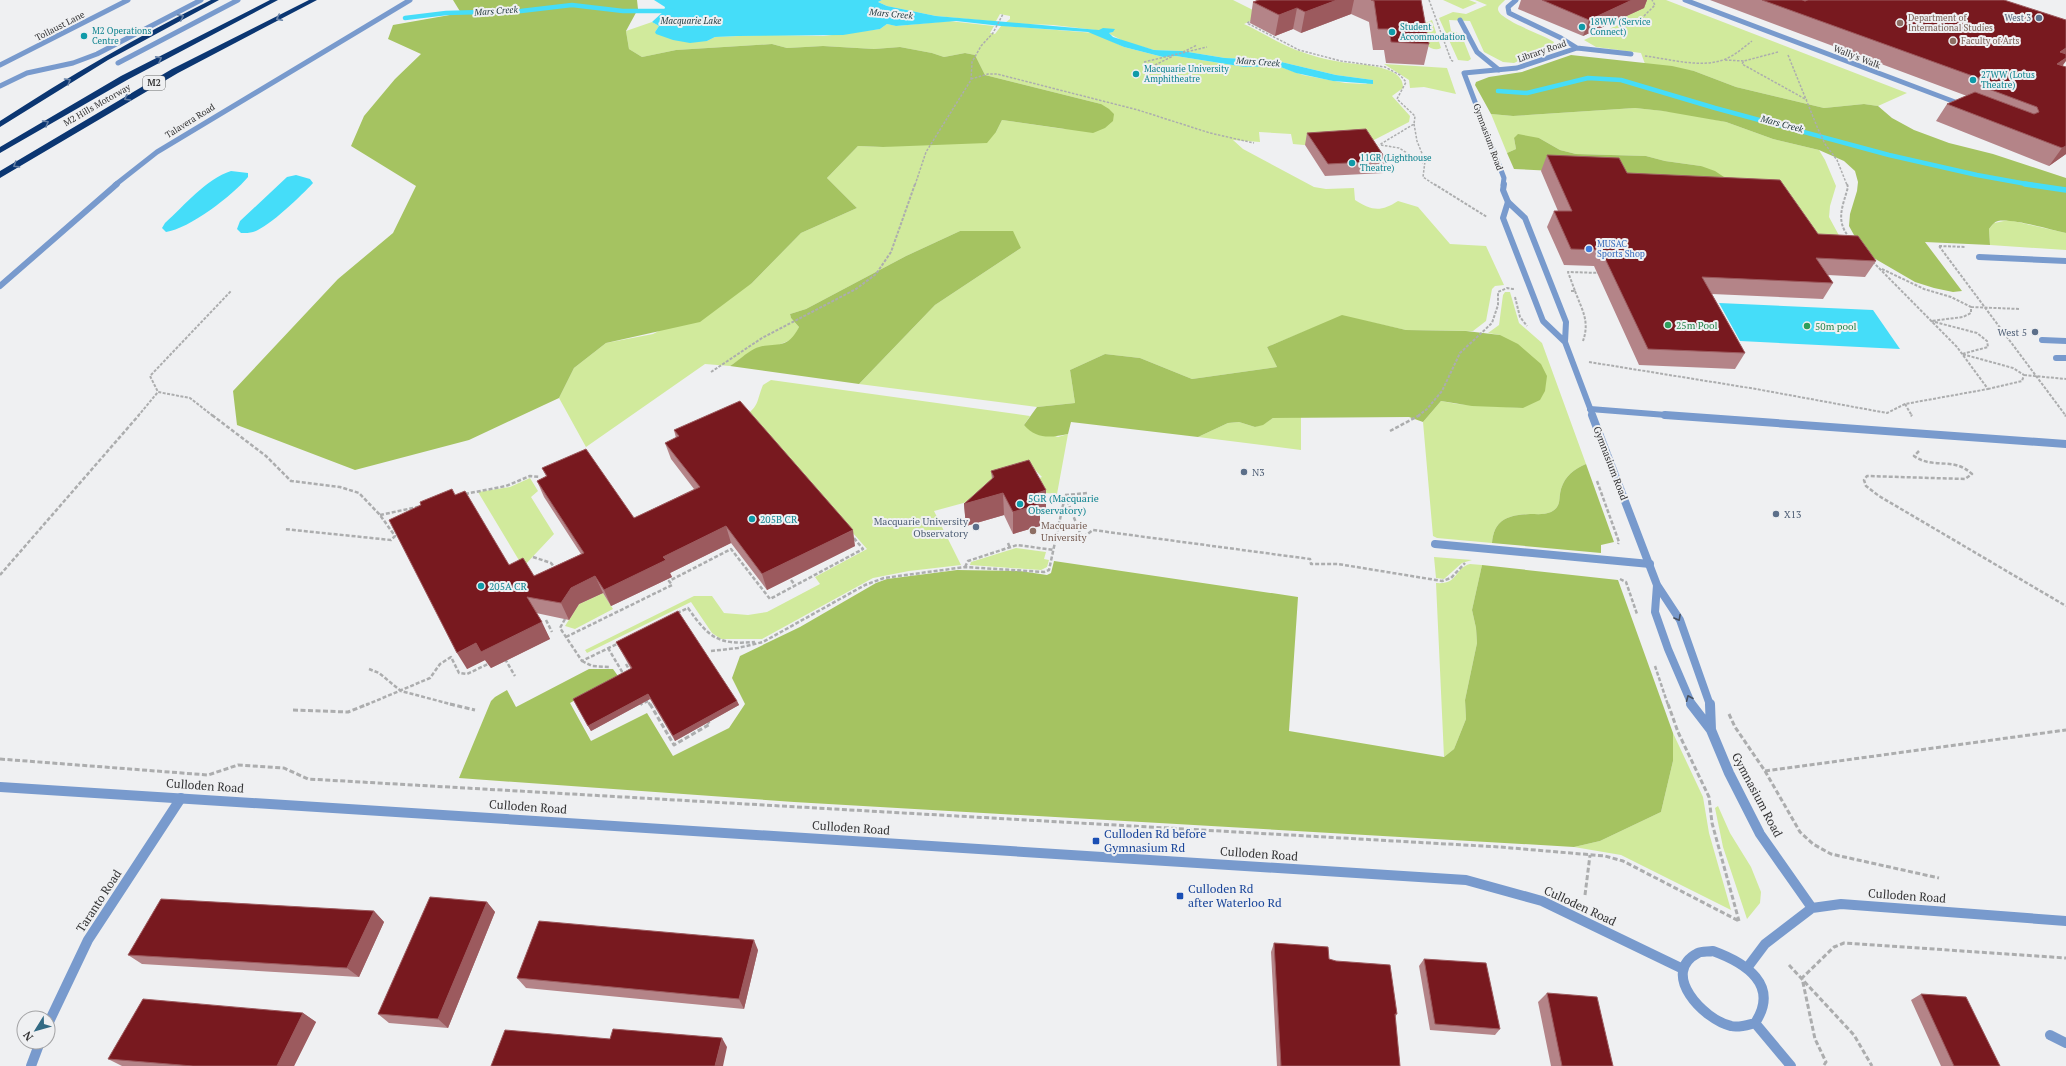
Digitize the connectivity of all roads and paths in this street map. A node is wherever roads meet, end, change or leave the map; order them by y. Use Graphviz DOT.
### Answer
graph roads {
  1 [pos="128,0"];
  2 [pos="200,0"];
  3 [pos="216,0"];
  4 [pos="238,0"];
  5 [pos="275,0"];
  6 [pos="314,0"];
  7 [pos="410,0"];
  8 [pos="1429,0"];
  9 [pos="1516,0"];
  10 [pos="1652,0"];
  11 [pos="1685,0"];
  12 [pos="1003,14"];
  13 [pos="1259,18"];
  14 [pos="1460,20"];
  15 [pos="1765,31"];
  16 [pos="1776,35"];
  17 [pos="1604,36"];
  18 [pos="1197,45"];
  19 [pos="1207,47"];
  20 [pos="1446,48"];
  21 [pos="1577,48"];
  22 [pos="1786,50"];
  23 [pos="1178,54"];
  24 [pos="1631,54"];
  25 [pos="1722,60"];
  26 [pos="1744,61"];
  27 [pos="1144,62"];
  28 [pos="118,63"];
  29 [pos="0,65"];
  30 [pos="1155,65"];
  31 [pos="1499,70"];
  32 [pos="1464,72"];
  33 [pos="971,80"];
  34 [pos="0,86"];
  35 [pos="1808,100"];
  36 [pos="1971,108"];
  37 [pos="1414,124"];
  38 [pos="0,125"];
  39 [pos="1254,143"];
  40 [pos="0,150"];
  41 [pos="1426,164"];
  42 [pos="0,175"];
  43 [pos="1508,202"];
  44 [pos="1489,219"];
  45 [pos="1851,239"];
  46 [pos="1939,246"];
  47 [pos="1979,256"];
  48 [pos="1870,259"];
  49 [pos="2066,261"];
  50 [pos="1880,268"];
  51 [pos="1510,282"];
  52 [pos="0,286"];
  53 [pos="1512,289"];
  54 [pos="232,291"];
  55 [pos="1971,307"];
  56 [pos="1985,308"];
  57 [pos="2019,309"];
  58 [pos="1931,321"];
  59 [pos="1529,328"];
  60 [pos="2042,340"];
  61 [pos="2066,341"];
  62 [pos="1565,342"];
  63 [pos="1962,354"];
  64 [pos="2056,358"];
  65 [pos="2066,358"];
  66 [pos="1573,362"];
  67 [pos="710,372"];
  68 [pos="2024,375"];
  69 [pos="2036,376"];
  70 [pos="2066,378"];
  71 [pos="1988,389"];
  72 [pos="158,392"];
  73 [pos="1905,404"];
  74 [pos="1590,409"];
  75 [pos="2066,416"];
  76 [pos="1390,431"];
  77 [pos="1922,433"];
  78 [pos="2066,444"];
  79 [pos="540,477"];
  80 [pos="1596,477"];
  81 [pos="1088,493"];
  82 [pos="1065,495"];
  83 [pos="459,496"];
  84 [pos="430,504"];
  85 [pos="380,515"];
  86 [pos="284,529"];
  87 [pos="848,531"];
  88 [pos="1008,543"];
  89 [pos="1435,544"];
  90 [pos="1617,544"];
  91 [pos="1010,548"];
  92 [pos="1054,550"];
  93 [pos="533,558"];
  94 [pos="1469,562"];
  95 [pos="1650,564"];
  96 [pos="965,567"];
  97 [pos="558,574"];
  98 [pos="0,575"];
  99 [pos="1613,576"];
  100 [pos="791,580"];
  101 [pos="795,585"];
  102 [pos="1657,585"];
  103 [pos="2066,606"];
  104 [pos="674,615"];
  105 [pos="565,619"];
  106 [pos="1639,619"];
  107 [pos="546,620"];
  108 [pos="552,632"];
  109 [pos="566,637"];
  110 [pos="622,641"];
  111 [pos="764,642"];
  112 [pos="608,648"];
  113 [pos="710,651"];
  114 [pos="503,656"];
  115 [pos="582,661"];
  116 [pos="488,664"];
  117 [pos="626,664"];
  118 [pos="1655,664"];
  119 [pos="609,666"];
  120 [pos="369,670"];
  121 [pos="515,676"];
  122 [pos="401,691"];
  123 [pos="644,694"];
  124 [pos="638,699"];
  125 [pos="648,700"];
  126 [pos="293,710"];
  127 [pos="475,710"];
  128 [pos="708,722"];
  129 [pos="1711,730"];
  130 [pos="2066,730"];
  131 [pos="0,759"];
  132 [pos="0,786"];
  133 [pos="182,798"];
  134 [pos="1590,855"];
  135 [pos="1939,878"];
  136 [pos="1585,895"];
  137 [pos="1812,908"];
  138 [pos="2066,921"];
  139 [pos="2066,958"];
  140 [pos="1789,965"];
  141 [pos="1747,968"];
  142 [pos="1683,969"];
  143 [pos="1802,978"];
  144 [pos="55,1010"];
  145 [pos="1755,1024"];
  146 [pos="2050,1035"];
  147 [pos="2066,1043"];
  148 [pos="37,1050"];
  149 [pos="1824,1065"];
  150 [pos="31,1066"];
  151 [pos="1791,1066"];
  152 [pos="1872,1066"];
  1 -- 29 [label="street, Tollaust Lane"];
  2 -- 34 [label="street"];
  38 -- 3 [label="highway, one-way"];
  4 -- 28 [label="street"];
  40 -- 5 [label="highway, M2 Hills Motorway / M2, one-way"];
  6 -- 42 [label="highway, M2 Hills Motorway / M2, one-way"];
  7 -- 52 [label="street, Talavera Road"];
  8 -- 20 [label="path"];
  9 -- 21 [label="street, Library Road"];
  10 -- 17 [label="path"];
  11 -- 15 [label="street, Wally's Walk"];
  12 -- 33 [label="path"];
  13 -- 37 [label="path"];
  14 -- 31 [label="street"];
  15 -- 16 [label="street, Wally's Walk"];
  15 -- 25 [label="path"];
  16 -- 22 [label="path"];
  16 -- 36 [label="street, Wally's Walk"];
  18 -- 23 [label="path"];
  19 -- 23 [label="path"];
  21 -- 24 [label="street"];
  21 -- 31 [label="street, Library Road"];
  22 -- 26 [label="path"];
  22 -- 35 [label="path"];
  23 -- 27 [label="path"];
  23 -- 30 [label="path"];
  24 -- 25 [label="path"];
  25 -- 26 [label="path"];
  26 -- 35 [label="path"];
  31 -- 32 [label="street, Library Road"];
  32 -- 43 [label="street, Gymnasium Road"];
  33 -- 39 [label="path"];
  33 -- 67 [label="path"];
  35 -- 45 [label="path"];
  37 -- 41 [label="path"];
  37 -- 41 [label="path"];
  41 -- 44 [label="path"];
  43 -- 62 [label="street, Gymnasium Road"];
  43 -- 62 [label="street, Gymnasium Road"];
  46 -- 56 [label="path"];
  47 -- 49 [label="street"];
  48 -- 50 [label="path"];
  50 -- 55 [label="path"];
  50 -- 58 [label="path"];
  51 -- 53 [label="path"];
  53 -- 59 [label="path"];
  53 -- 76 [label="path"];
  54 -- 72 [label="path"];
  55 -- 56 [label="path"];
  55 -- 58 [label="path"];
  56 -- 57 [label="path"];
  56 -- 69 [label="path"];
  58 -- 63 [label="path"];
  58 -- 63 [label="path"];
  60 -- 61 [label="street"];
  62 -- 66 [label="street, Gymnasium Road"];
  63 -- 68 [label="path"];
  63 -- 71 [label="path"];
  64 -- 65 [label="street"];
  66 -- 73 [label="path"];
  66 -- 74 [label="street, Gymnasium Road"];
  68 -- 69 [label="path"];
  68 -- 71 [label="path"];
  69 -- 70 [label="path"];
  69 -- 75 [label="path"];
  71 -- 73 [label="path"];
  72 -- 85 [label="path"];
  72 -- 98 [label="path"];
  73 -- 77 [label="path"];
  74 -- 77 [label="street"];
  74 -- 95 [label="street, Gymnasium Road"];
  77 -- 78 [label="street"];
  77 -- 103 [label="path"];
  79 -- 83 [label="path"];
  80 -- 90 [label="path"];
  81 -- 82 [label="path"];
  82 -- 92 [label="path"];
  82 -- 94 [label="path"];
  84 -- 85 [label="path"];
  85 -- 86 [label="path"];
  87 -- 101 [label="path"];
  88 -- 91 [label="path"];
  89 -- 95 [label="street"];
  91 -- 92 [label="path"];
  91 -- 96 [label="path"];
  92 -- 96 [label="path"];
  93 -- 97 [label="path"];
  95 -- 102 [label="street, Gymnasium Road"];
  96 -- 111 [label="path"];
  99 -- 106 [label="path"];
  100 -- 101 [label="path"];
  101 -- 109 [label="path"];
  102 -- 129 [label="street, Gymnasium Road, one-way"];
  129 -- 102 [label="street, Gymnasium Road, one-way"];
  104 -- 111 [label="path"];
  105 -- 109 [label="path"];
  107 -- 108 [label="path"];
  109 -- 115 [label="path"];
  110 -- 112 [label="path"];
  111 -- 113 [label="path"];
  112 -- 115 [label="path"];
  112 -- 117 [label="path"];
  114 -- 121 [label="path"];
  115 -- 119 [label="path"];
  116 -- 122 [label="path"];
  118 -- 134 [label="path"];
  120 -- 122 [label="path"];
  122 -- 126 [label="path"];
  122 -- 127 [label="path"];
  123 -- 125 [label="path"];
  124 -- 125 [label="path"];
  125 -- 128 [label="path"];
  129 -- 137 [label="street, Gymnasium Road"];
  130 -- 135 [label="path"];
  131 -- 134 [label="path"];
  132 -- 133 [label="street, Culloden Road"];
  133 -- 142 [label="street, Culloden Road"];
  133 -- 144 [label="street, Taranto Road"];
  134 -- 136 [label="path"];
  137 -- 138 [label="street, Culloden Road"];
  137 -- 141 [label="street, Culloden Road"];
  139 -- 143 [label="path"];
  140 -- 143 [label="path"];
  141 -- 142 [label="street"];
  141 -- 145 [label="street"];
  142 -- 145 [label="street"];
  143 -- 149 [label="path"];
  143 -- 152 [label="path"];
  145 -- 151 [label="street"];
  146 -- 147 [label="street"];
  148 -- 150 [label="street"];
}
